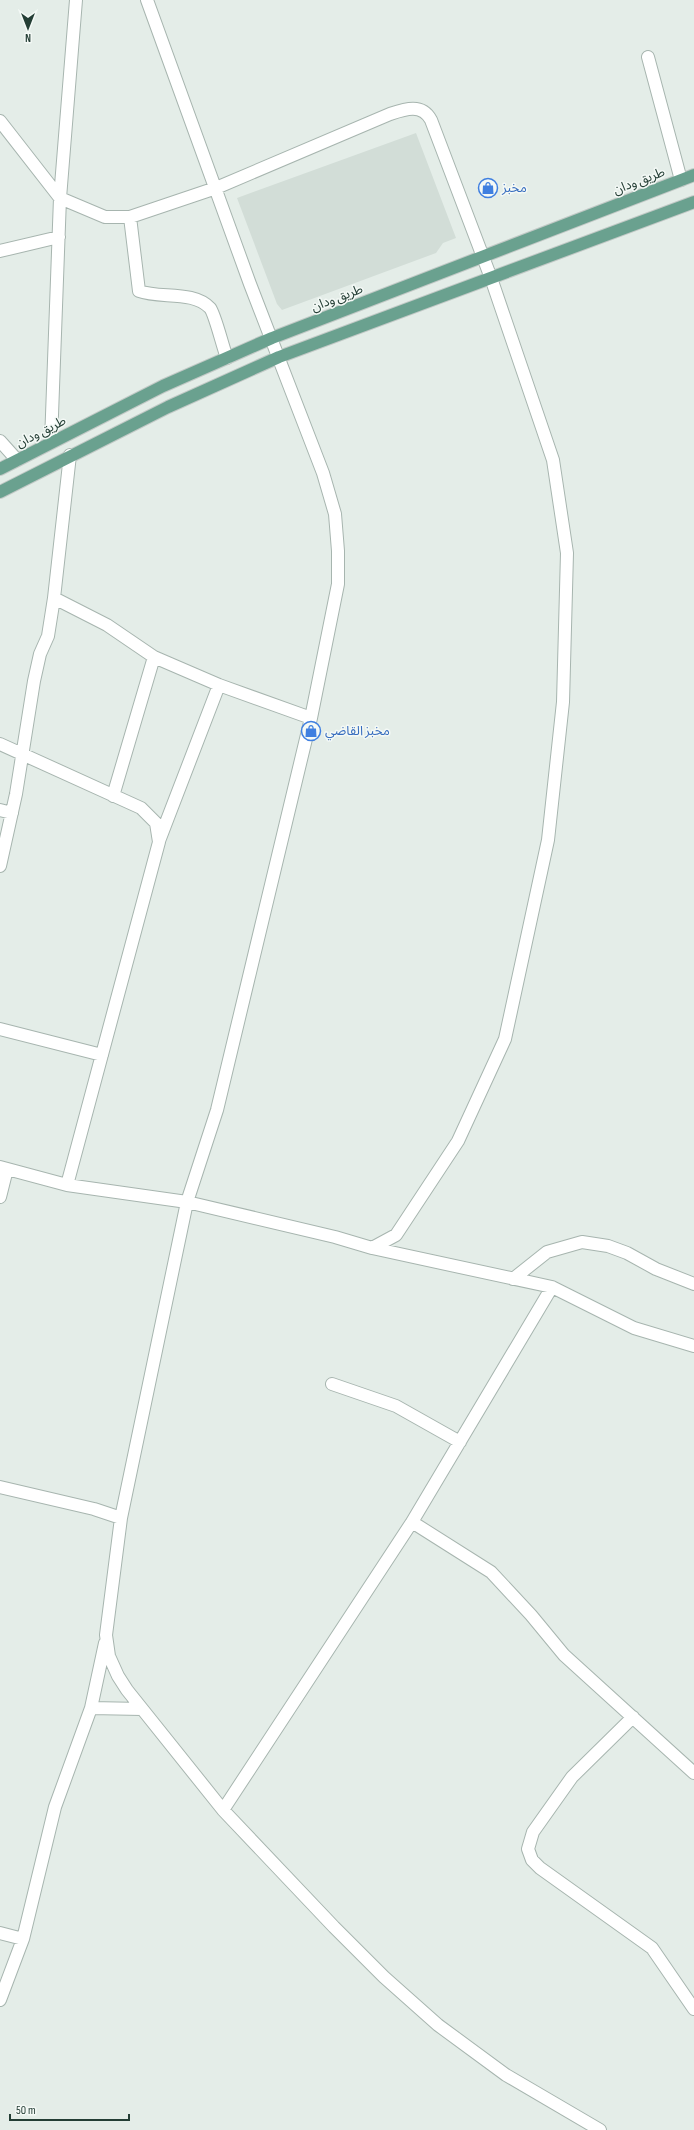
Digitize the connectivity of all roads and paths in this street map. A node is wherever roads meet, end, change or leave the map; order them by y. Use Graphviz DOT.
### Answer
graph roads {
  1 [pos="76,0"];
  2 [pos="147,0"];
  3 [pos="648,57"];
  4 [pos="0,121"];
  5 [pos="694,175"];
  6 [pos="681,180"];
  7 [pos="216,188"];
  8 [pos="60,198"];
  9 [pos="694,202"];
  10 [pos="130,217"];
  11 [pos="59,237"];
  12 [pos="0,251"];
  13 [pos="482,257"];
  14 [pos="491,278"];
  15 [pos="272,338"];
  16 [pos="279,357"];
  17 [pos="226,358"];
  18 [pos="0,441"];
  19 [pos="51,442"];
  20 [pos="70,456"];
  21 [pos="17,460"];
  22 [pos="0,468"];
  23 [pos="0,492"];
  24 [pos="54,598"];
  25 [pos="154,657"];
  26 [pos="219,685"];
  27 [pos="312,718"];
  28 [pos="0,744"];
  29 [pos="22,754"];
  30 [pos="113,796"];
  31 [pos="0,810"];
  32 [pos="12,813"];
  33 [pos="159,842"];
  34 [pos="0,866"];
  35 [pos="0,1029"];
  36 [pos="102,1055"];
  37 [pos="3,1168"];
  38 [pos="67,1185"];
  39 [pos="0,1197"];
  40 [pos="187,1202"];
  41 [pos="372,1248"];
  42 [pos="513,1279"];
  43 [pos="694,1284"];
  44 [pos="552,1287"];
  45 [pos="694,1346"];
  46 [pos="332,1384"];
  47 [pos="460,1442"];
  48 [pos="0,1488"];
  49 [pos="121,1518"];
  50 [pos="412,1522"];
  51 [pos="106,1635"];
  52 [pos="91,1708"];
  53 [pos="142,1708"];
  54 [pos="633,1717"];
  55 [pos="694,1773"];
  56 [pos="223,1810"];
  57 [pos="0,1933"];
  58 [pos="23,1939"];
  59 [pos="0,2000"];
  60 [pos="694,2009"];
  61 [pos="600,2130"];
  1 -- 8 [label="street"];
  2 -- 7 [label="street"];
  3 -- 6 [label="street"];
  4 -- 8 [label="street"];
  5 -- 6 [label="main road, طريق ودان"];
  6 -- 13 [label="main road, طريق ودان"];
  7 -- 10 [label="street"];
  7 -- 13 [label="street"];
  7 -- 15 [label="street"];
  8 -- 10 [label="street"];
  8 -- 11 [label="street"];
  9 -- 14 [label="main road"];
  10 -- 17 [label="street"];
  11 -- 12 [label="street"];
  11 -- 19 [label="street"];
  13 -- 14 [label="street"];
  13 -- 15 [label="main road, طريق ودان"];
  14 -- 16 [label="main road"];
  14 -- 41 [label="street"];
  15 -- 16 [label="street"];
  15 -- 17 [label="main road, طريق ودان"];
  16 -- 20 [label="main road"];
  16 -- 27 [label="street"];
  17 -- 19 [label="main road, طريق ودان"];
  18 -- 21 [label="street"];
  19 -- 21 [label="main road, طريق ودان"];
  20 -- 23 [label="main road"];
  20 -- 24 [label="street"];
  21 -- 22 [label="main road, طريق ودان"];
  24 -- 25 [label="street"];
  24 -- 29 [label="street"];
  25 -- 26 [label="street"];
  25 -- 30 [label="street"];
  26 -- 27 [label="street"];
  26 -- 33 [label="street"];
  27 -- 40 [label="street"];
  28 -- 29 [label="street"];
  29 -- 30 [label="street"];
  29 -- 32 [label="street"];
  30 -- 33 [label="street"];
  31 -- 32 [label="street"];
  32 -- 34 [label="street"];
  33 -- 36 [label="street"];
  35 -- 36 [label="street"];
  36 -- 38 [label="street"];
  37 -- 38 [label="street"];
  37 -- 39 [label="street"];
  38 -- 40 [label="street"];
  40 -- 41 [label="street"];
  40 -- 49 [label="street"];
  41 -- 42 [label="street"];
  42 -- 43 [label="street"];
  42 -- 44 [label="street"];
  44 -- 45 [label="street"];
  44 -- 47 [label="street"];
  46 -- 47 [label="street"];
  47 -- 50 [label="street"];
  48 -- 49 [label="street"];
  49 -- 51 [label="street"];
  50 -- 54 [label="street"];
  50 -- 56 [label="street"];
  51 -- 52 [label="street"];
  51 -- 53 [label="street"];
  52 -- 53 [label="street"];
  52 -- 58 [label="street"];
  53 -- 56 [label="street"];
  54 -- 55 [label="street"];
  54 -- 60 [label="street"];
  56 -- 61 [label="street"];
  57 -- 58 [label="street"];
  58 -- 59 [label="street"];
}
